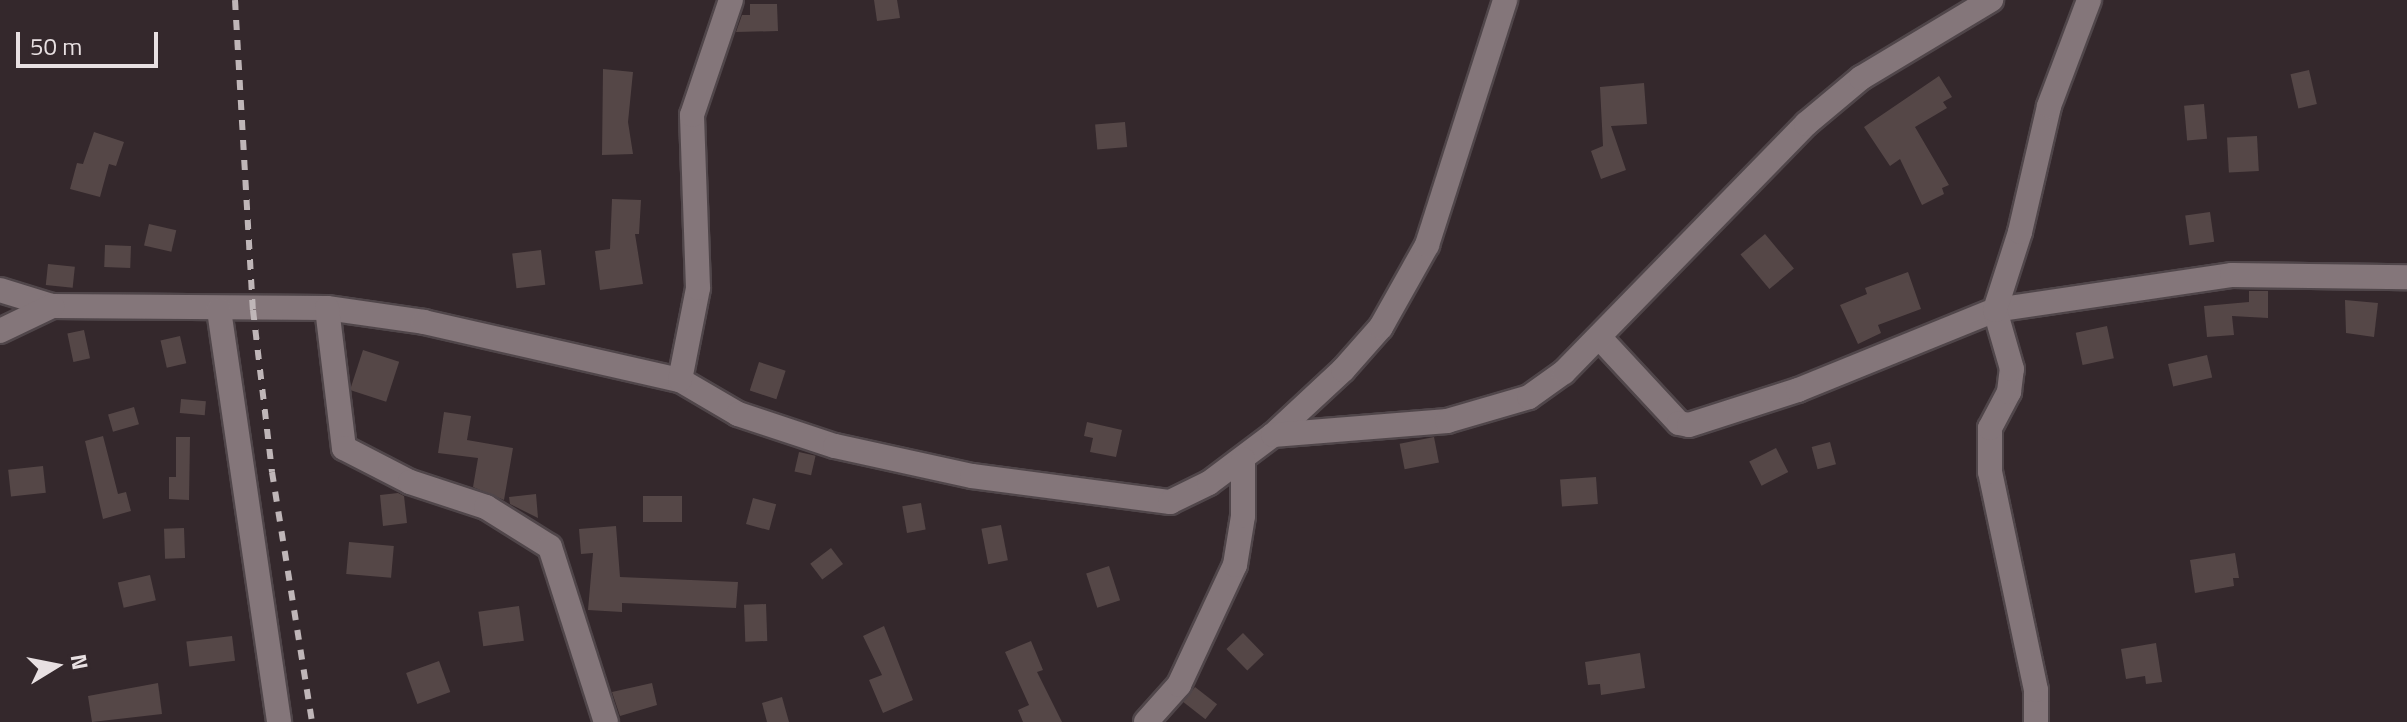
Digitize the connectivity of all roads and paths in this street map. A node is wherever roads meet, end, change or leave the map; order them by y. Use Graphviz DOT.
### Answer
graph roads {
  1 [pos="731,0"];
  2 [pos="1505,0"];
  3 [pos="2089,0"];
  4 [pos="1983,1"];
  5 [pos="2407,277"];
  6 [pos="0,290"];
  7 [pos="52,306"];
  8 [pos="327,308"];
  9 [pos="219,310"];
  10 [pos="1995,310"];
  11 [pos="0,331"];
  12 [pos="1599,337"];
  13 [pos="680,380"];
  14 [pos="1273,435"];
  15 [pos="1243,459"];
  16 [pos="279,722"];
  17 [pos="606,722"];
  18 [pos="1146,722"];
  19 [pos="2036,722"];
  1 -- 13 [label="street"];
  2 -- 14 [label="street"];
  3 -- 10 [label="street"];
  4 -- 12 [label="street"];
  5 -- 10 [label="street"];
  6 -- 7 [label="street"];
  7 -- 9 [label="street"];
  7 -- 11 [label="street"];
  8 -- 9 [label="street"];
  8 -- 13 [label="street"];
  8 -- 17 [label="street"];
  9 -- 16 [label="street"];
  10 -- 12 [label="street"];
  10 -- 19 [label="street"];
  12 -- 14 [label="street"];
  13 -- 15 [label="street"];
  14 -- 15 [label="street"];
  15 -- 18 [label="street"];
}
